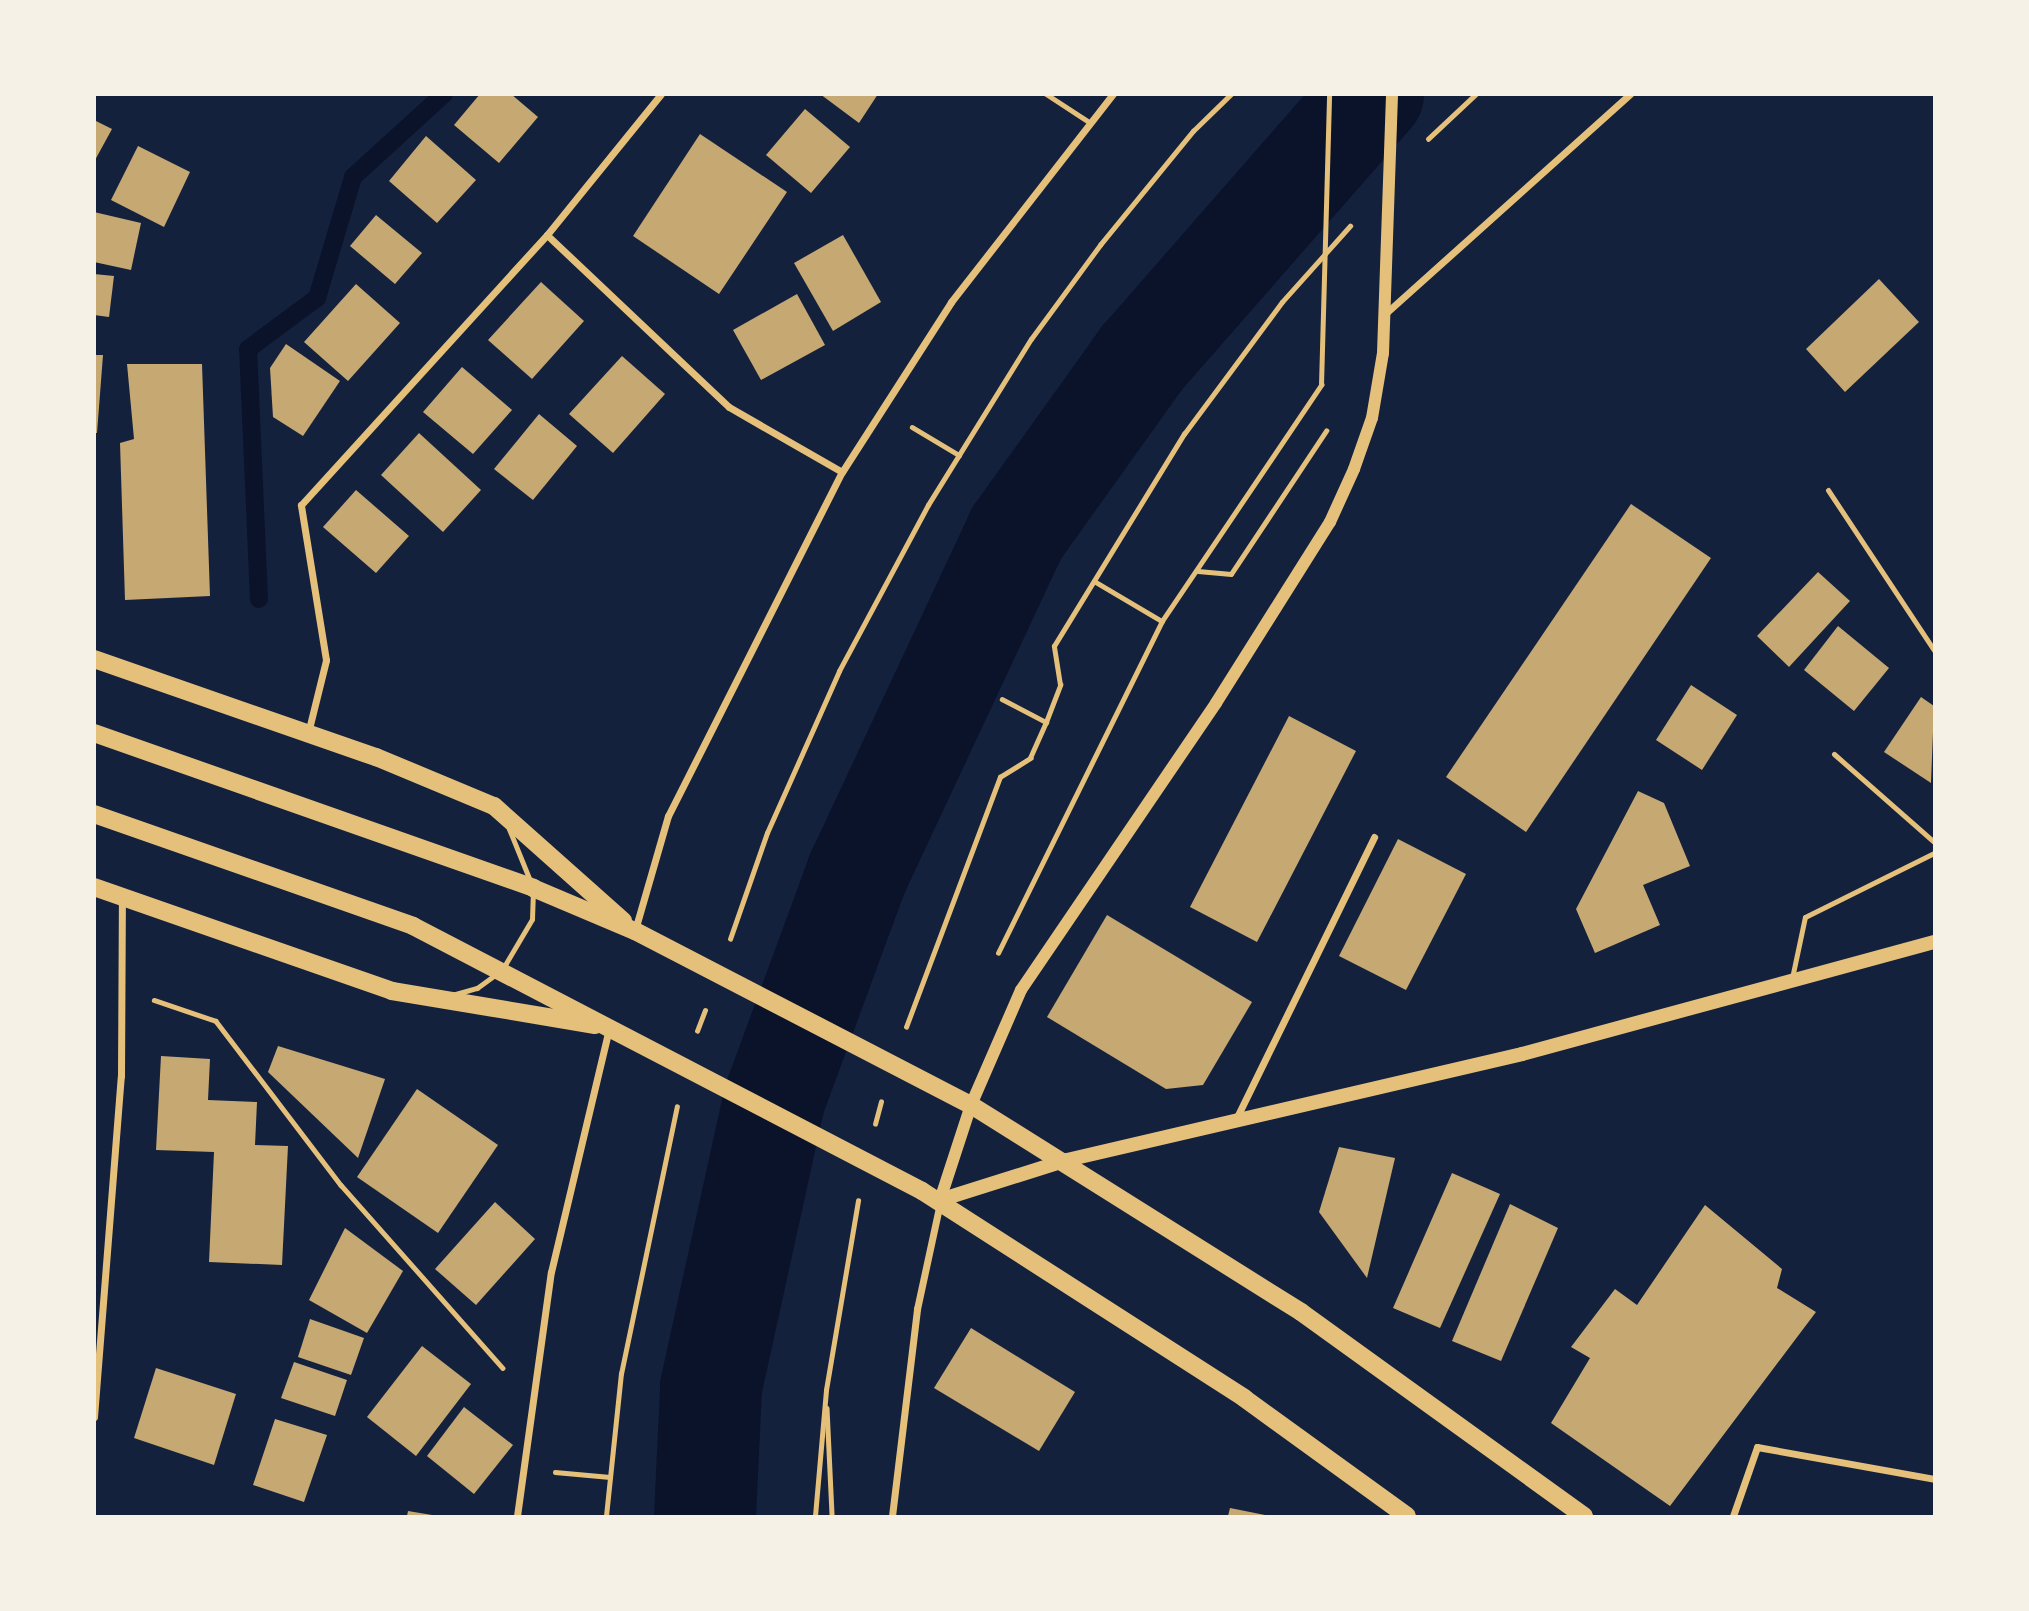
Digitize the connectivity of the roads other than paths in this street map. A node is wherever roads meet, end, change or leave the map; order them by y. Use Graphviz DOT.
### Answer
graph roads {
  1 [pos="662,94"];
  2 [pos="1046,94"];
  3 [pos="1113,94"];
  4 [pos="1392,94"];
  5 [pos="1630,94"];
  6 [pos="1090,122"];
  7 [pos="547,235"];
  8 [pos="1386,313"];
  9 [pos="842,472"];
  10 [pos="1828,490"];
  11 [pos="1934,650"];
  12 [pos="94,659"];
  13 [pos="94,733"];
  14 [pos="308,733"];
  15 [pos="1834,754"];
  16 [pos="494,806"];
  17 [pos="94,814"];
  18 [pos="1374,837"];
  19 [pos="1934,842"];
  20 [pos="1934,853"];
  21 [pos="94,887"];
  22 [pos="533,888"];
  23 [pos="122,897"];
  24 [pos="642,935"];
  25 [pos="1934,942"];
  26 [pos="502,970"];
  27 [pos="1791,981"];
  28 [pos="436,999"];
  29 [pos="616,1031"];
  30 [pos="971,1105"];
  31 [pos="1235,1122"];
  32 [pos="1067,1160"];
  33 [pos="940,1200"];
  34 [pos="94,1417"];
  35 [pos="1934,1479"];
  36 [pos="517,1517"];
  37 [pos="892,1517"];
  38 [pos="1407,1517"];
  39 [pos="1584,1517"];
  40 [pos="1733,1517"];
  1 -- 7 [label="street"];
  2 -- 6 [label="lane"];
  3 -- 6 [label="street"];
  4 -- 8 [label="street"];
  5 -- 8 [label="street"];
  6 -- 9 [label="street"];
  7 -- 9 [label="street"];
  7 -- 14 [label="street"];
  8 -- 30 [label="street"];
  9 -- 24 [label="street"];
  10 -- 11 [label="lane"];
  12 -- 14 [label="main road"];
  13 -- 22 [label="main road"];
  14 -- 16 [label="main road"];
  15 -- 19 [label="lane"];
  16 -- 22 [label="lane"];
  16 -- 24 [label="main road"];
  17 -- 26 [label="main road"];
  18 -- 31 [label="street"];
  20 -- 27 [label="lane"];
  21 -- 23 [label="main road"];
  22 -- 24 [label="main road"];
  22 -- 26 [label="lane"];
  23 -- 28 [label="main road"];
  23 -- 34 [label="street"];
  24 -- 30 [label="main road"];
  25 -- 27 [label="main road"];
  26 -- 28 [label="lane"];
  26 -- 29 [label="main road"];
  27 -- 31 [label="main road"];
  28 -- 29 [label="main road"];
  29 -- 33 [label="main road"];
  29 -- 36 [label="street"];
  30 -- 32 [label="main road"];
  30 -- 33 [label="street"];
  31 -- 32 [label="main road"];
  32 -- 33 [label="main road"];
  32 -- 39 [label="main road"];
  33 -- 37 [label="street"];
  33 -- 38 [label="main road"];
  35 -- 40 [label="street"];
}
